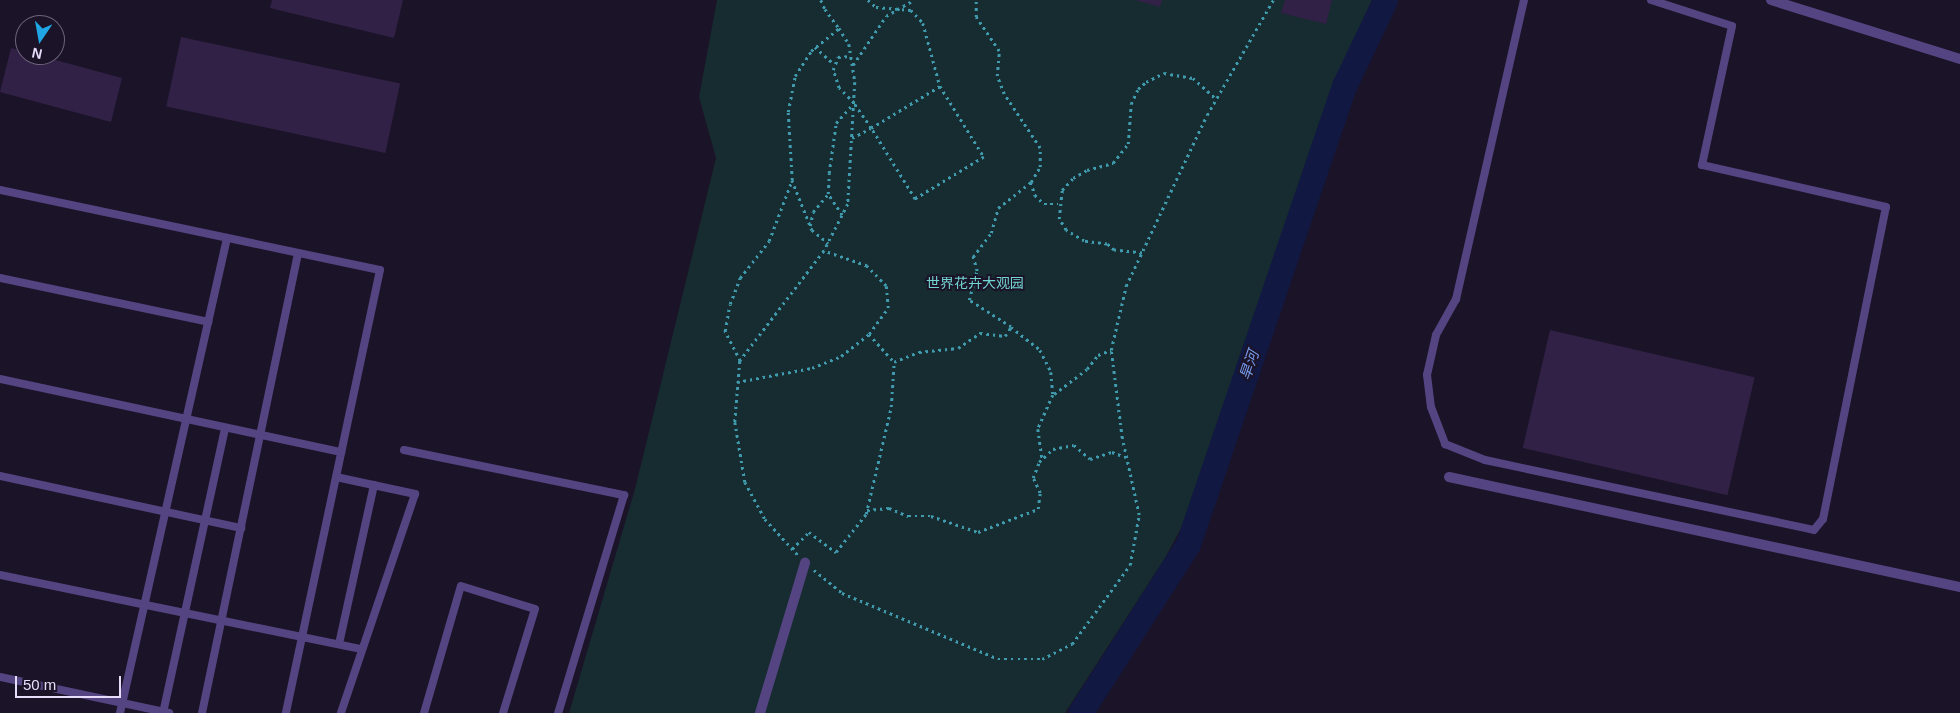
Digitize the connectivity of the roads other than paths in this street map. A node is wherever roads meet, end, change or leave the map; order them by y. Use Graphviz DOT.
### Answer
graph roads {
  1 [pos="1524,0"];
  2 [pos="1651,0"];
  3 [pos="1771,0"];
  4 [pos="1960,59"];
  5 [pos="0,190"];
  6 [pos="227,238"];
  7 [pos="298,253"];
  8 [pos="0,278"];
  9 [pos="208,322"];
  10 [pos="0,379"];
  11 [pos="186,419"];
  12 [pos="225,428"];
  13 [pos="260,435"];
  14 [pos="404,450"];
  15 [pos="341,452"];
  16 [pos="0,476"];
  17 [pos="336,477"];
  18 [pos="1449,478"];
  19 [pos="374,485"];
  20 [pos="165,512"];
  21 [pos="205,521"];
  22 [pos="241,528"];
  23 [pos="805,563"];
  24 [pos="0,575"];
  25 [pos="1960,587"];
  26 [pos="144,605"];
  27 [pos="185,613"];
  28 [pos="222,620"];
  29 [pos="302,637"];
  30 [pos="339,644"];
  31 [pos="362,649"];
  32 [pos="0,677"];
  33 [pos="122,703"];
  34 [pos="120,713"];
  35 [pos="165,713"];
  36 [pos="202,713"];
  37 [pos="286,713"];
  38 [pos="341,713"];
  39 [pos="424,713"];
  40 [pos="503,713"];
  41 [pos="558,713"];
  42 [pos="760,713"];
  1 -- 2 [label="lane"];
  3 -- 4 [label="street"];
  5 -- 6 [label="lane"];
  6 -- 7 [label="lane"];
  6 -- 9 [label="lane"];
  7 -- 13 [label="lane"];
  7 -- 15 [label="lane"];
  8 -- 9 [label="lane"];
  9 -- 11 [label="lane"];
  10 -- 11 [label="lane"];
  11 -- 12 [label="lane"];
  11 -- 20 [label="lane"];
  12 -- 13 [label="lane"];
  12 -- 21 [label="lane"];
  13 -- 15 [label="lane"];
  13 -- 22 [label="lane"];
  14 -- 41 [label="lane"];
  15 -- 17 [label="lane"];
  16 -- 20 [label="lane"];
  17 -- 19 [label="lane"];
  17 -- 29 [label="lane"];
  18 -- 25 [label="street"];
  19 -- 30 [label="lane"];
  19 -- 31 [label="lane"];
  20 -- 21 [label="lane"];
  20 -- 26 [label="lane"];
  21 -- 22 [label="lane"];
  21 -- 27 [label="lane"];
  22 -- 28 [label="lane"];
  23 -- 42 [label="street"];
  24 -- 26 [label="lane"];
  26 -- 27 [label="lane"];
  26 -- 33 [label="lane"];
  27 -- 28 [label="lane"];
  27 -- 35 [label="lane"];
  28 -- 29 [label="lane"];
  28 -- 36 [label="lane"];
  29 -- 30 [label="lane"];
  29 -- 37 [label="lane"];
  30 -- 31 [label="lane"];
  31 -- 38 [label="lane"];
  32 -- 33 [label="lane"];
  33 -- 34 [label="lane"];
  33 -- 35 [label="lane"];
  39 -- 40 [label="lane"];
}
